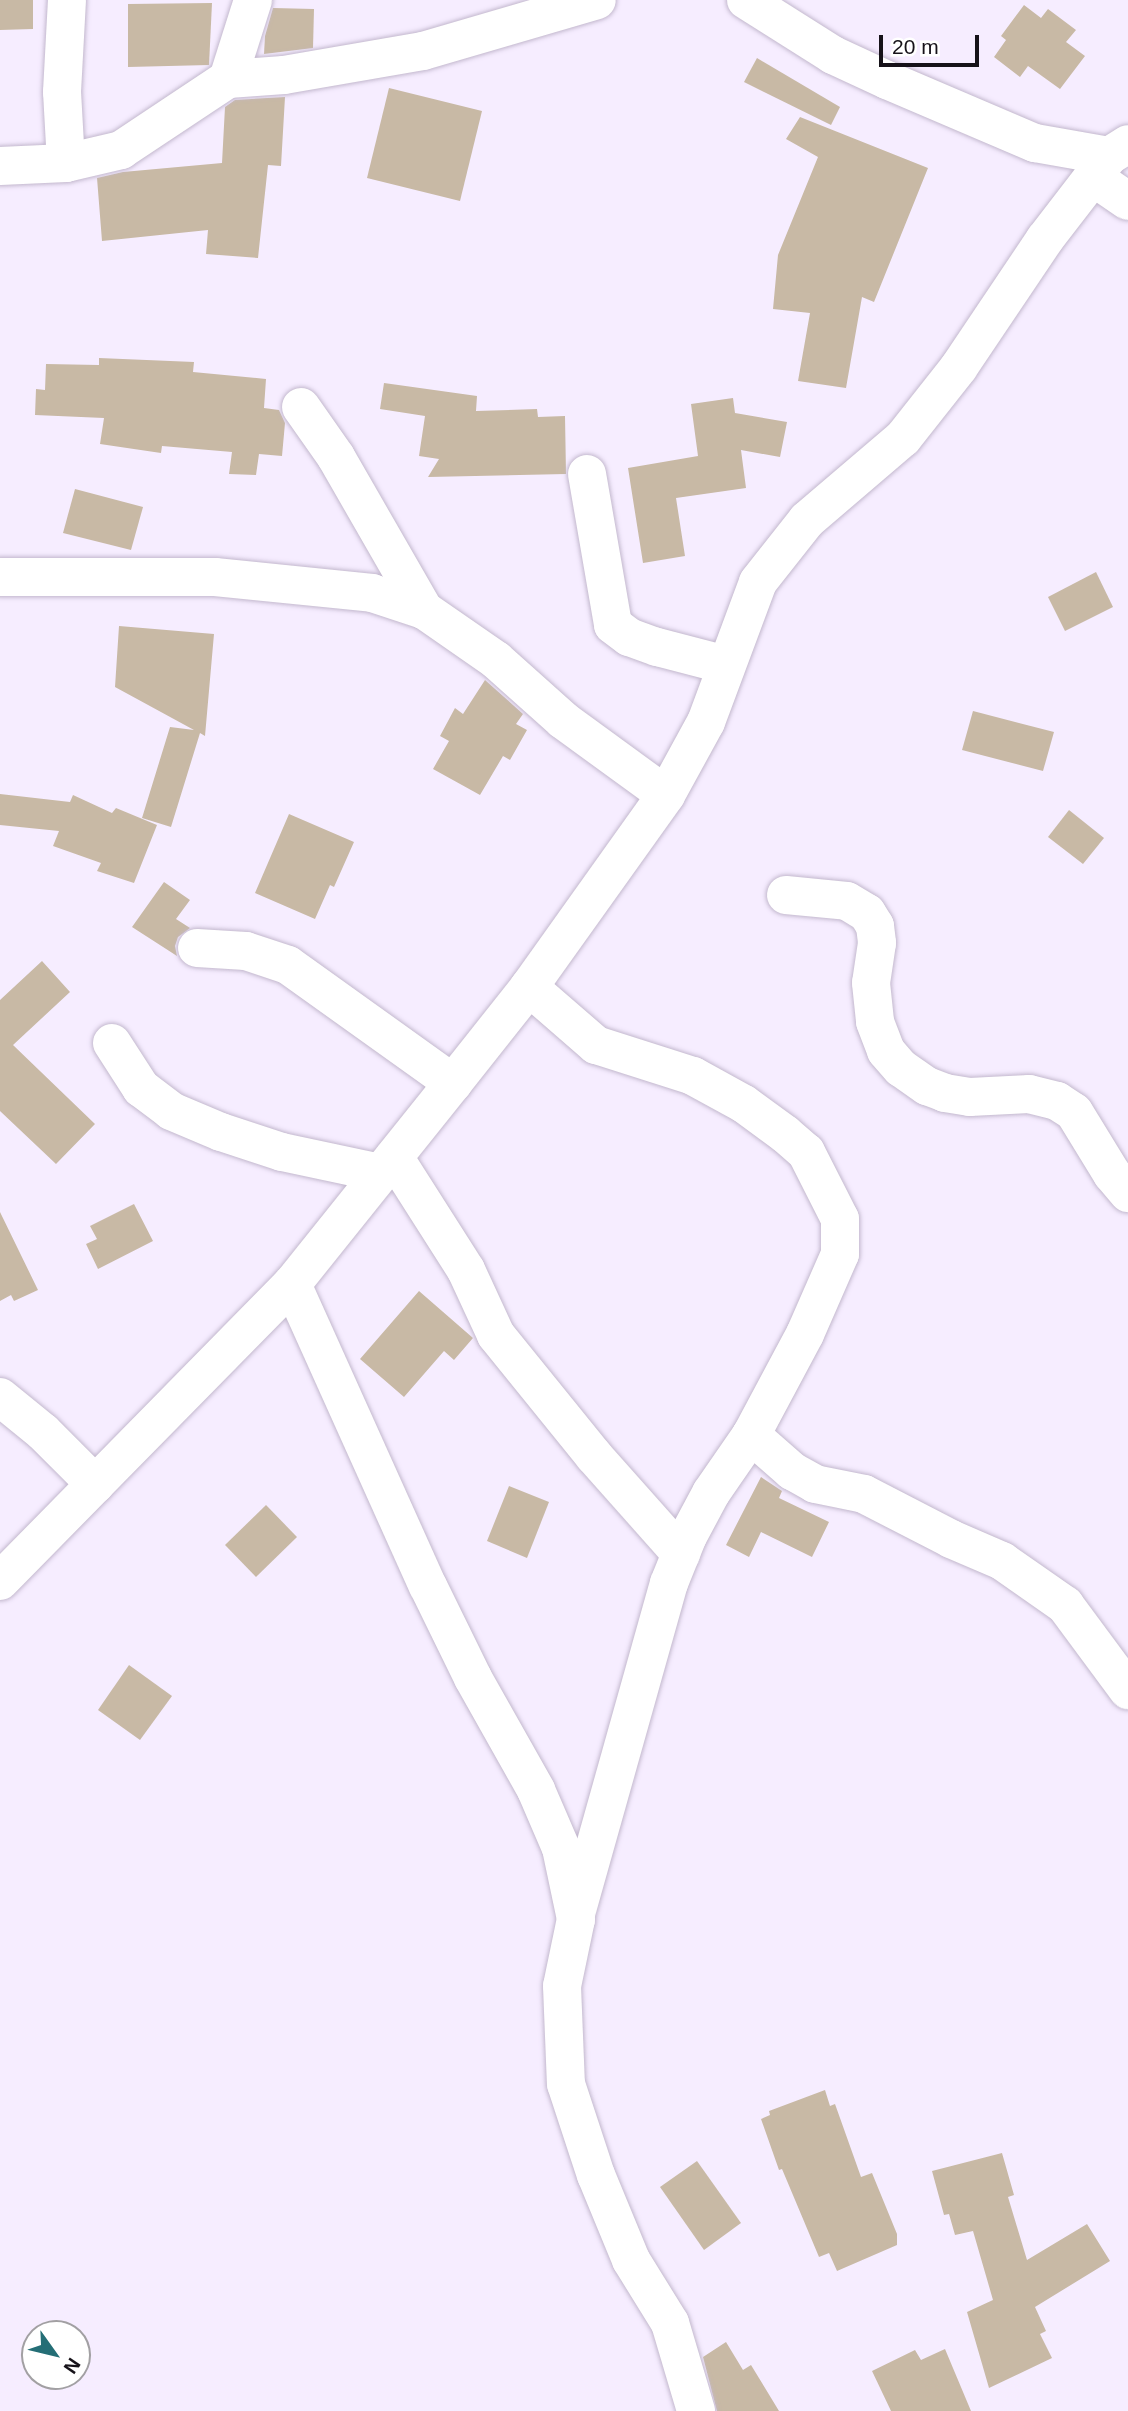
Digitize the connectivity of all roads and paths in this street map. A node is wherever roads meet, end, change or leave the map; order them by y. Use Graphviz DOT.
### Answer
graph roads {
  1 [pos="67,0"];
  2 [pos="254,0"];
  3 [pos="597,0"];
  4 [pos="746,0"];
  5 [pos="228,79"];
  6 [pos="1110,159"];
  7 [pos="66,163"];
  8 [pos="0,166"];
  9 [pos="1128,201"];
  10 [pos="301,407"];
  11 [pos="587,474"];
  12 [pos="0,577"];
  13 [pos="424,610"];
  14 [pos="726,665"];
  15 [pos="666,796"];
  16 [pos="786,895"];
  17 [pos="197,948"];
  18 [pos="529,987"];
  19 [pos="112,1042"];
  20 [pos="453,1083"];
  21 [pos="388,1165"];
  22 [pos="1128,1193"];
  23 [pos="292,1284"];
  24 [pos="0,1397"];
  25 [pos="751,1435"];
  26 [pos="95,1484"];
  27 [pos="681,1554"];
  28 [pos="0,1581"];
  29 [pos="1128,1689"];
  30 [pos="576,1919"];
  31 [pos="696,2411"];
  1 -- 7 [label="street"];
  2 -- 5 [label="street"];
  3 -- 5 [label="street"];
  4 -- 6 [label="street"];
  5 -- 7 [label="street"];
  6 -- 9 [label="street"];
  6 -- 14 [label="street"];
  7 -- 8 [label="street"];
  10 -- 13 [label="street"];
  11 -- 14 [label="street"];
  12 -- 13 [label="street"];
  13 -- 15 [label="street"];
  14 -- 15 [label="street"];
  15 -- 18 [label="street"];
  16 -- 22 [label="street"];
  17 -- 20 [label="street"];
  18 -- 20 [label="street"];
  18 -- 25 [label="street"];
  19 -- 21 [label="street"];
  20 -- 21 [label="street"];
  21 -- 23 [label="street"];
  21 -- 27 [label="street"];
  23 -- 26 [label="street"];
  23 -- 30 [label="street"];
  24 -- 26 [label="street"];
  25 -- 27 [label="street"];
  25 -- 29 [label="street"];
  26 -- 28 [label="street"];
  27 -- 30 [label="street"];
  30 -- 31 [label="street"];
}
